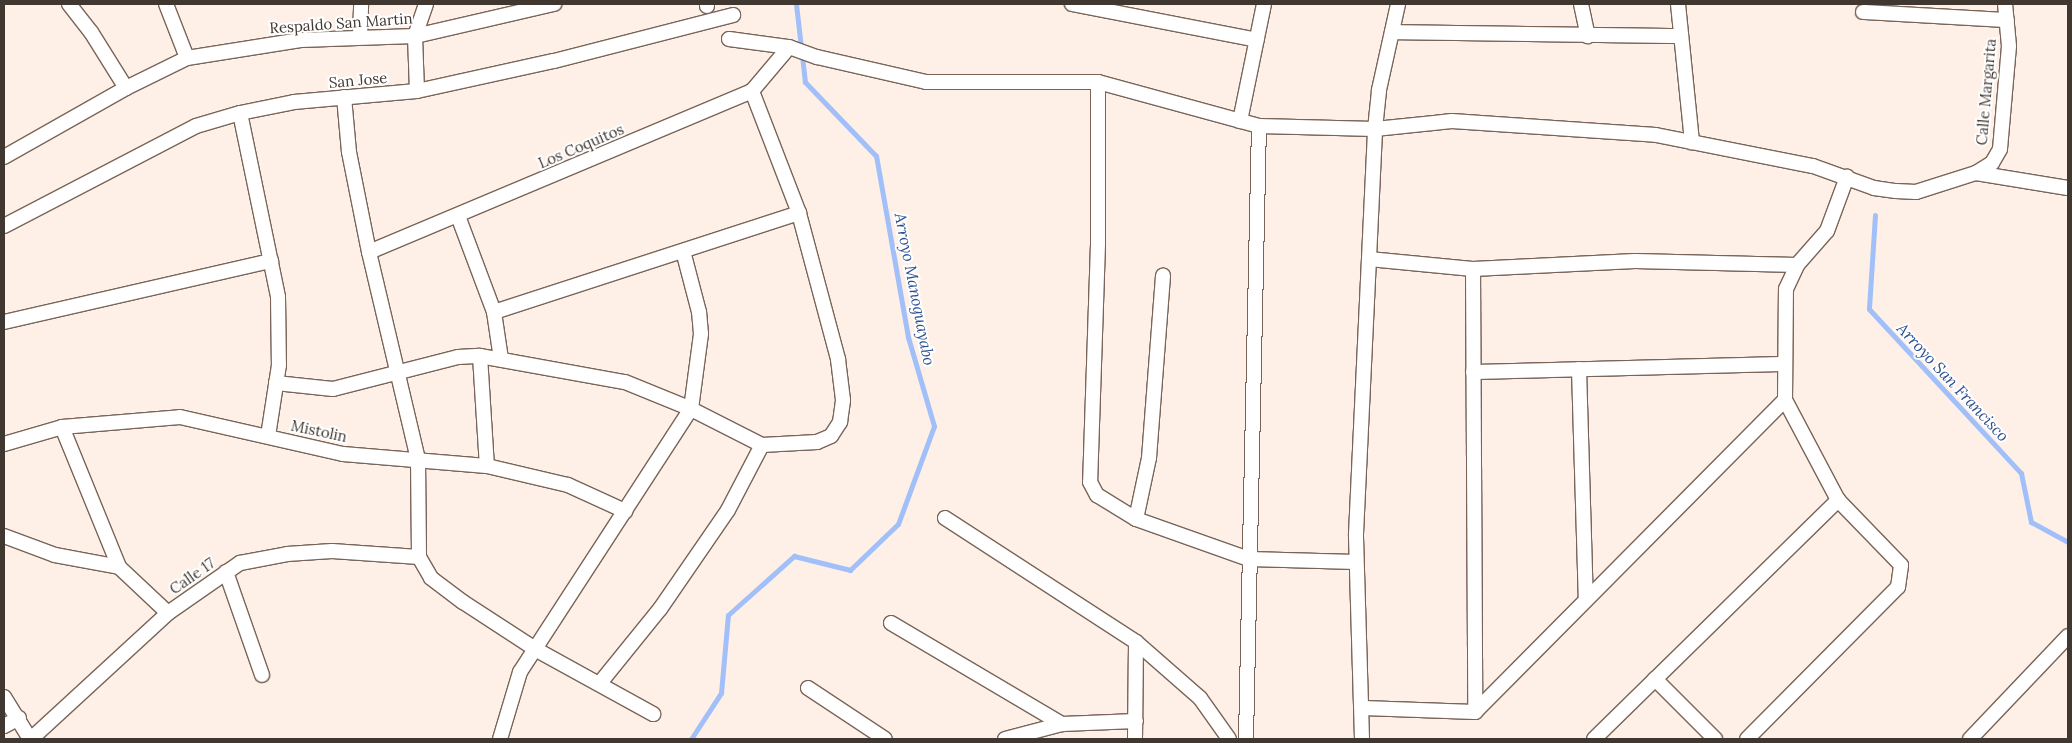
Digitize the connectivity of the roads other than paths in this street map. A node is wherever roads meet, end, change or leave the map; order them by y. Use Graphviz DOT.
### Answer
graph roads {
  1 [pos="69,4"];
  2 [pos="166,4"];
  3 [pos="361,4"];
  4 [pos="426,4"];
  5 [pos="554,4"];
  6 [pos="1072,4"];
  7 [pos="1264,4"];
  8 [pos="1398,4"];
  9 [pos="1581,4"];
  10 [pos="1678,4"];
  11 [pos="2005,4"];
  12 [pos="1147,10"];
  13 [pos="1863,12"];
  14 [pos="733,14"];
  15 [pos="2007,20"];
  16 [pos="1392,32"];
  17 [pos="415,36"];
  18 [pos="1588,36"];
  19 [pos="1681,36"];
  20 [pos="360,37"];
  21 [pos="729,39"];
  22 [pos="1257,40"];
  23 [pos="789,47"];
  24 [pos="187,58"];
  25 [pos="1098,82"];
  26 [pos="126,88"];
  27 [pos="417,91"];
  28 [pos="752,91"];
  29 [pos="344,97"];
  30 [pos="240,113"];
  31 [pos="1240,121"];
  32 [pos="1259,126"];
  33 [pos="1375,129"];
  34 [pos="1692,142"];
  35 [pos="4,157"];
  36 [pos="1976,173"];
  37 [pos="1847,177"];
  38 [pos="2068,188"];
  39 [pos="799,213"];
  40 [pos="458,216"];
  41 [pos="4,226"];
  42 [pos="683,251"];
  43 [pos="370,252"];
  44 [pos="1369,260"];
  45 [pos="271,261"];
  46 [pos="1798,265"];
  47 [pos="1473,269"];
  48 [pos="1163,276"];
  49 [pos="494,312"];
  50 [pos="4,322"];
  51 [pos="480,356"];
  52 [pos="501,359"];
  53 [pos="1784,364"];
  54 [pos="1579,369"];
  55 [pos="1473,372"];
  56 [pos="399,373"];
  57 [pos="276,383"];
  58 [pos="1785,400"];
  59 [pos="690,409"];
  60 [pos="62,426"];
  61 [pos="268,436"];
  62 [pos="4,444"];
  63 [pos="762,445"];
  64 [pos="418,459"];
  65 [pos="487,466"];
  66 [pos="1838,500"];
  67 [pos="625,511"];
  68 [pos="945,518"];
  69 [pos="1136,519"];
  70 [pos="4,536"];
  71 [pos="419,557"];
  72 [pos="1249,559"];
  73 [pos="1356,562"];
  74 [pos="119,567"];
  75 [pos="226,572"];
  76 [pos="1586,600"];
  77 [pos="168,613"];
  78 [pos="891,623"];
  79 [pos="2068,636"];
  80 [pos="1136,642"];
  81 [pos="535,649"];
  82 [pos="262,675"];
  83 [pos="1655,679"];
  84 [pos="600,683"];
  85 [pos="808,688"];
  86 [pos="4,697"];
  87 [pos="1363,708"];
  88 [pos="1475,712"];
  89 [pos="653,714"];
  90 [pos="19,718"];
  91 [pos="1136,721"];
  92 [pos="1062,724"];
  93 [pos="4,726"];
  94 [pos="31,739"];
  95 [pos="500,739"];
  96 [pos="885,739"];
  97 [pos="1005,739"];
  98 [pos="1135,739"];
  99 [pos="1229,739"];
  100 [pos="1246,739"];
  101 [pos="1362,739"];
  102 [pos="1594,739"];
  103 [pos="1715,739"];
  104 [pos="1747,739"];
  105 [pos="1970,739"];
  1 -- 26 [label="street"];
  2 -- 24 [label="street"];
  3 -- 20 [label="street"];
  4 -- 17 [label="street"];
  5 -- 17 [label="street, Respaldo San Martin"];
  6 -- 12 [label="street"];
  7 -- 22 [label="street"];
  8 -- 16 [label="street"];
  9 -- 18 [label="street"];
  10 -- 19 [label="street"];
  11 -- 15 [label="street, Calle Margarita"];
  12 -- 22 [label="street"];
  13 -- 15 [label="street"];
  14 -- 27 [label="street, San Jose"];
  15 -- 36 [label="street, Calle Margarita"];
  16 -- 18 [label="street"];
  16 -- 33 [label="street"];
  17 -- 20 [label="street, Respaldo San Martin"];
  17 -- 27 [label="street"];
  18 -- 19 [label="street"];
  19 -- 34 [label="street"];
  20 -- 24 [label="street, Respaldo San Martin"];
  21 -- 23 [label="street"];
  22 -- 31 [label="street"];
  23 -- 25 [label="street"];
  23 -- 28 [label="street, Los Coquitos"];
  24 -- 26 [label="street, Respaldo San Martin"];
  25 -- 31 [label="street"];
  25 -- 69 [label="street"];
  26 -- 35 [label="street, Respaldo San Martin"];
  27 -- 29 [label="street, San Jose"];
  28 -- 39 [label="street"];
  28 -- 40 [label="street, Los Coquitos"];
  29 -- 30 [label="street, San Jose"];
  29 -- 43 [label="street"];
  30 -- 41 [label="street, San Jose"];
  30 -- 45 [label="street"];
  31 -- 32 [label="street"];
  32 -- 33 [label="street"];
  32 -- 72 [label="street"];
  33 -- 34 [label="street"];
  33 -- 44 [label="street"];
  34 -- 37 [label="street"];
  36 -- 37 [label="street"];
  36 -- 38 [label="street"];
  37 -- 46 [label="street"];
  39 -- 42 [label="street"];
  39 -- 63 [label="street"];
  40 -- 43 [label="street, Los Coquitos"];
  40 -- 49 [label="street"];
  42 -- 49 [label="street"];
  42 -- 59 [label="street"];
  43 -- 56 [label="street"];
  44 -- 47 [label="street"];
  44 -- 73 [label="street"];
  45 -- 50 [label="street"];
  45 -- 57 [label="street"];
  46 -- 47 [label="street"];
  46 -- 53 [label="street"];
  47 -- 55 [label="street"];
  48 -- 69 [label="street"];
  49 -- 52 [label="street"];
  51 -- 52 [label="street"];
  51 -- 56 [label="street"];
  51 -- 65 [label="street"];
  52 -- 59 [label="street"];
  53 -- 54 [label="street"];
  53 -- 58 [label="street"];
  54 -- 55 [label="street"];
  54 -- 76 [label="street"];
  55 -- 88 [label="street"];
  56 -- 57 [label="street"];
  56 -- 64 [label="street"];
  57 -- 61 [label="street"];
  58 -- 66 [label="street"];
  58 -- 76 [label="street"];
  59 -- 63 [label="street"];
  59 -- 67 [label="street"];
  60 -- 61 [label="street, Mistolin"];
  60 -- 62 [label="street, Mistolin"];
  60 -- 74 [label="street"];
  61 -- 64 [label="street, Mistolin"];
  63 -- 84 [label="street"];
  64 -- 65 [label="street, Mistolin"];
  64 -- 71 [label="street"];
  65 -- 67 [label="street, Mistolin"];
  66 -- 83 [label="street"];
  66 -- 104 [label="street"];
  67 -- 81 [label="street"];
  68 -- 80 [label="street"];
  69 -- 72 [label="street"];
  70 -- 74 [label="street"];
  71 -- 75 [label="street, Calle 17"];
  71 -- 81 [label="street"];
  72 -- 73 [label="street"];
  72 -- 100 [label="street"];
  73 -- 87 [label="street"];
  74 -- 77 [label="street"];
  75 -- 77 [label="street, Calle 17"];
  75 -- 82 [label="street"];
  76 -- 88 [label="street"];
  77 -- 94 [label="street, Calle 17"];
  78 -- 92 [label="street"];
  79 -- 105 [label="street"];
  80 -- 91 [label="street"];
  80 -- 99 [label="street"];
  81 -- 84 [label="street"];
  81 -- 95 [label="street"];
  83 -- 102 [label="street"];
  83 -- 103 [label="street"];
  84 -- 89 [label="street"];
  85 -- 96 [label="street"];
  86 -- 90 [label="street"];
  87 -- 88 [label="street"];
  87 -- 101 [label="street"];
  90 -- 93 [label="street"];
  90 -- 94 [label="street"];
  91 -- 92 [label="street"];
  91 -- 98 [label="street"];
  92 -- 97 [label="street"];
}
